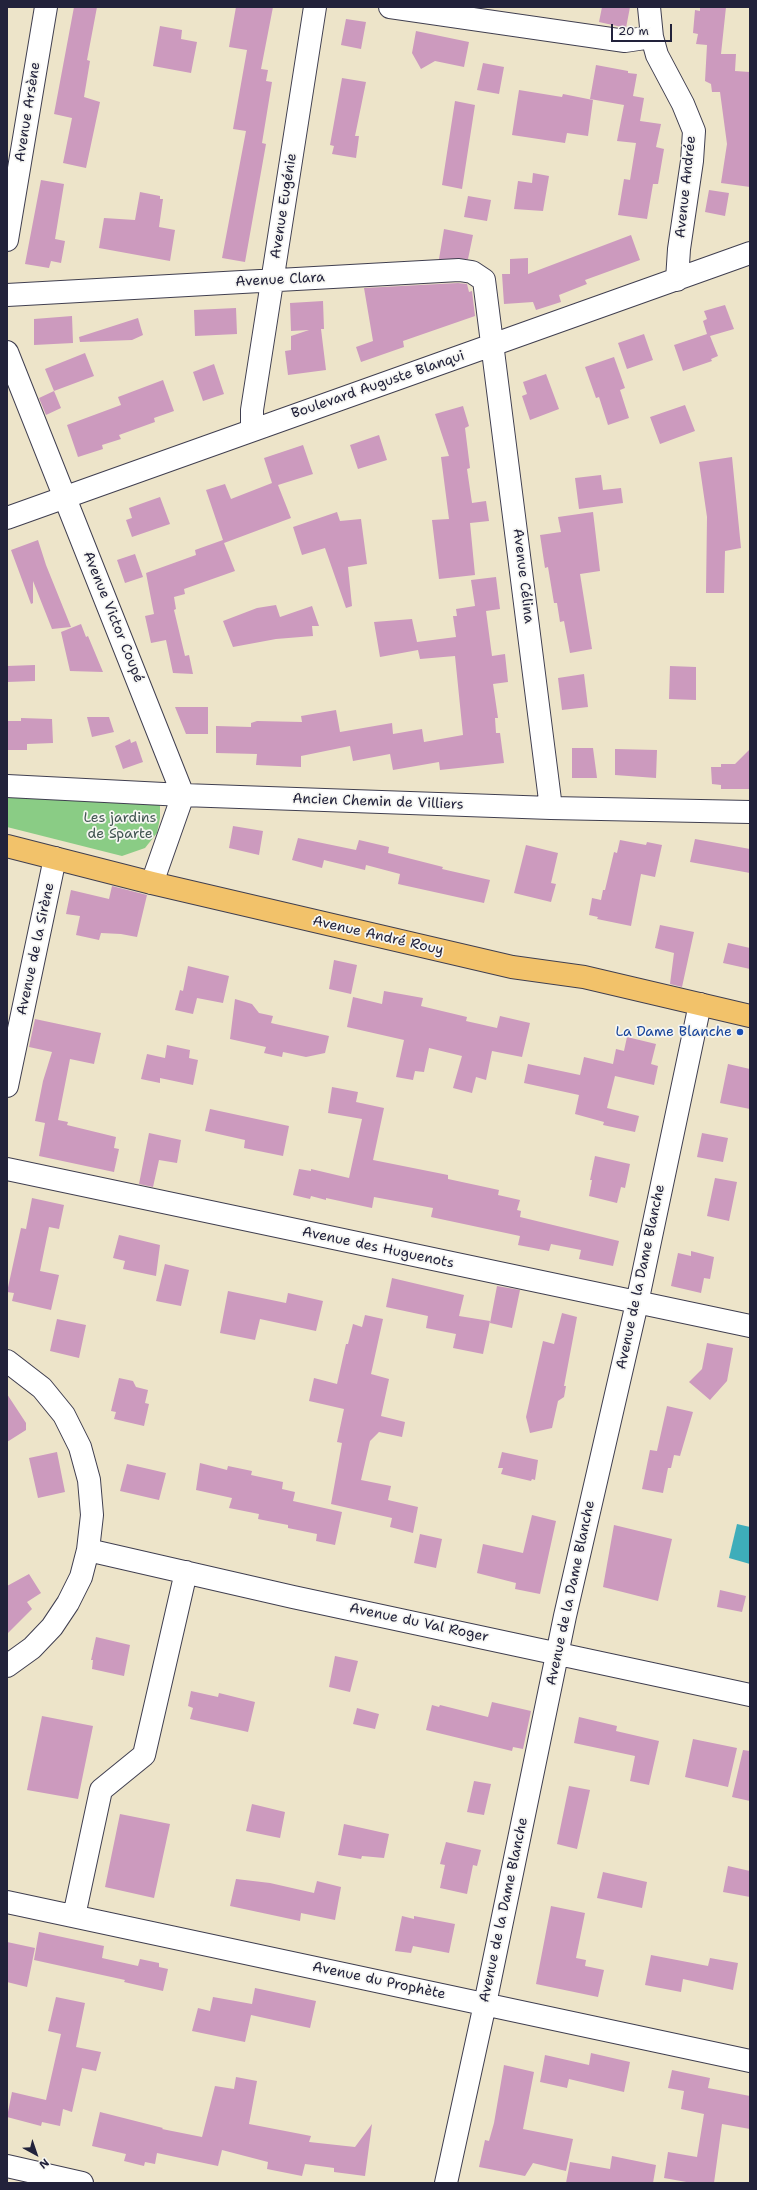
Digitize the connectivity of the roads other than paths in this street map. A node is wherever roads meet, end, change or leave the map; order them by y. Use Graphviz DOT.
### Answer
graph roads {
  1 [pos="46,7"];
  2 [pos="315,7"];
  3 [pos="390,7"];
  4 [pos="649,7"];
  5 [pos="652,37"];
  6 [pos="7,240"];
  7 [pos="750,253"];
  8 [pos="677,280"];
  9 [pos="272,281"];
  10 [pos="7,295"];
  11 [pos="494,344"];
  12 [pos="7,352"];
  13 [pos="252,429"];
  14 [pos="66,498"];
  15 [pos="7,518"];
  16 [pos="7,786"];
  17 [pos="183,795"];
  18 [pos="551,808"];
  19 [pos="750,812"];
  20 [pos="7,846"];
  21 [pos="55,858"];
  22 [pos="152,883"];
  23 [pos="700,1004"];
  24 [pos="750,1016"];
  25 [pos="7,1086"];
  26 [pos="7,1169"];
  27 [pos="637,1303"];
  28 [pos="750,1326"];
  29 [pos="7,1361"];
  30 [pos="88,1550"];
  31 [pos="186,1572"];
  32 [pos="559,1653"];
  33 [pos="7,1666"];
  34 [pos="750,1695"];
  35 [pos="7,1902"];
  36 [pos="74,1916"];
  37 [pos="485,2004"];
  38 [pos="750,2061"];
  39 [pos="7,2166"];
  40 [pos="82,2183"];
  41 [pos="446,2183"];
  1 -- 6 [label="street, Avenue Arsène"];
  2 -- 9 [label="street, Avenue Eugénie"];
  3 -- 5 [label="street"];
  4 -- 5 [label="street, Avenue Andrée"];
  5 -- 8 [label="street, Avenue Andrée"];
  7 -- 8 [label="street, Boulevard Auguste Blanqui"];
  8 -- 11 [label="street, Boulevard Auguste Blanqui"];
  9 -- 10 [label="street, Avenue Clara"];
  9 -- 11 [label="street, Avenue Clara"];
  9 -- 13 [label="street, Avenue Eugénie"];
  11 -- 13 [label="street, Boulevard Auguste Blanqui"];
  11 -- 18 [label="street, Avenue Célina"];
  12 -- 14 [label="street, Avenue Victor Coupé"];
  13 -- 14 [label="street, Boulevard Auguste Blanqui"];
  14 -- 15 [label="street, Boulevard Auguste Blanqui"];
  14 -- 17 [label="street, Avenue Victor Coupé"];
  16 -- 17 [label="street, Ancien Chemin de Villiers"];
  17 -- 18 [label="street, Ancien Chemin de Villiers"];
  17 -- 22 [label="street"];
  18 -- 19 [label="street, Ancien Chemin de Villiers"];
  20 -- 21 [label="main road, Avenue André Rouy"];
  21 -- 22 [label="main road, Avenue André Rouy"];
  21 -- 25 [label="street, Avenue de la Sirène"];
  22 -- 23 [label="main road, Avenue André Rouy"];
  23 -- 24 [label="main road, Avenue André Rouy"];
  23 -- 27 [label="street, Avenue de la Dame Blanche"];
  26 -- 27 [label="street, Avenue des Huguenots"];
  27 -- 28 [label="street, Avenue des Huguenots"];
  27 -- 32 [label="street, Avenue de la Dame Blanche"];
  29 -- 30 [label="street"];
  30 -- 31 [label="street, Avenue du Val Roger"];
  30 -- 33 [label="street"];
  31 -- 32 [label="street, Avenue du Val Roger"];
  31 -- 36 [label="street"];
  32 -- 34 [label="street, Avenue du Val Roger"];
  32 -- 37 [label="street, Avenue de la Dame Blanche"];
  35 -- 36 [label="street, Avenue du Prophète"];
  36 -- 37 [label="street, Avenue du Prophète"];
  37 -- 38 [label="street, Avenue du Prophète"];
  37 -- 41 [label="street, Avenue de la Dame Blanche"];
  39 -- 40 [label="street"];
}
